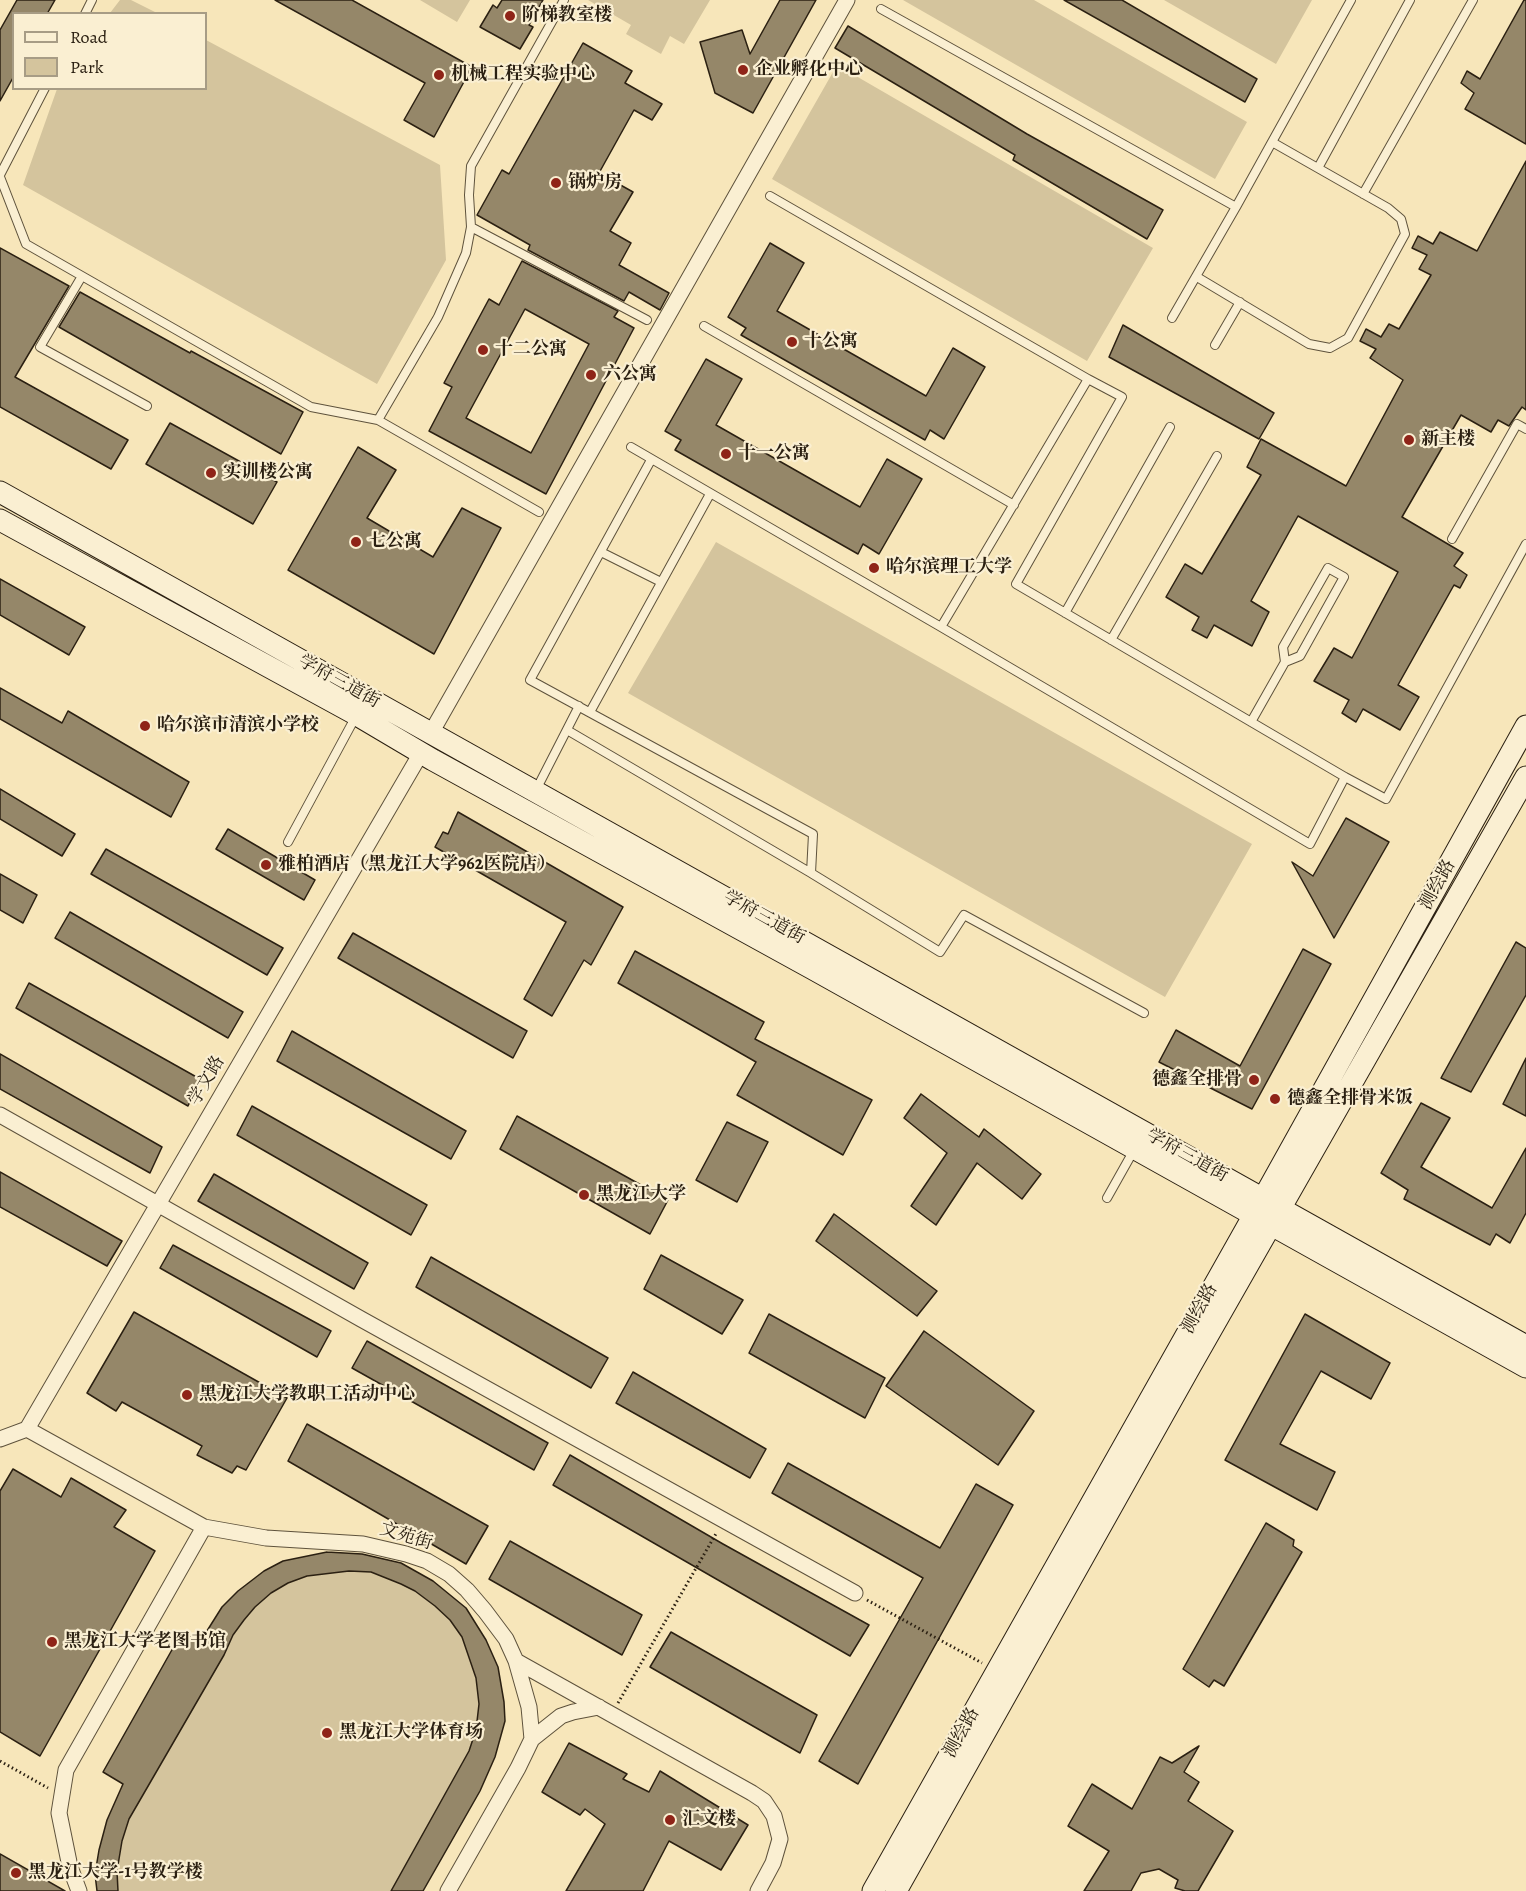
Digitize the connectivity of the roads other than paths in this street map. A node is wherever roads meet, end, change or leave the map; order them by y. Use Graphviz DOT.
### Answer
graph roads {
  1 [pos="564,0"];
  2 [pos="847,0"];
  3 [pos="1351,0"];
  4 [pos="1410,0"];
  5 [pos="1473,0"];
  6 [pos="881,9"];
  7 [pos="44,90"];
  8 [pos="1272,142"];
  9 [pos="1318,168"];
  10 [pos="0,176"];
  11 [pos="1363,194"];
  12 [pos="770,196"];
  13 [pos="1236,207"];
  14 [pos="471,227"];
  15 [pos="82,276"];
  16 [pos="1197,277"];
  17 [pos="1240,302"];
  18 [pos="1172,318"];
  19 [pos="647,320"];
  20 [pos="704,326"];
  21 [pos="1215,345"];
  22 [pos="1088,379"];
  23 [pos="147,406"];
  24 [pos="378,420"];
  25 [pos="1170,427"];
  26 [pos="1526,429"];
  27 [pos="631,447"];
  28 [pos="1217,456"];
  29 [pos="651,460"];
  30 [pos="0,492"];
  31 [pos="710,494"];
  32 [pos="1014,505"];
  33 [pos="539,512"];
  34 [pos="0,520"];
  35 [pos="1452,538"];
  36 [pos="1526,544"];
  37 [pos="601,552"];
  38 [pos="661,582"];
  39 [pos="1065,613"];
  40 [pos="941,627"];
  41 [pos="1111,640"];
  42 [pos="1285,662"];
  43 [pos="579,706"];
  44 [pos="590,712"];
  45 [pos="357,715"];
  46 [pos="1251,722"];
  47 [pos="1526,726"];
  48 [pos="567,730"];
  49 [pos="430,733"];
  50 [pos="421,753"];
  51 [pos="1344,777"];
  52 [pos="1526,777"];
  53 [pos="536,790"];
  54 [pos="288,842"];
  55 [pos="811,873"];
  56 [pos="1144,1013"];
  57 [pos="0,1116"];
  58 [pos="1135,1149"];
  59 [pos="1107,1198"];
  60 [pos="158,1205"];
  61 [pos="1267,1212"];
  62 [pos="1526,1346"];
  63 [pos="1526,1367"];
  64 [pos="27,1429"];
  65 [pos="0,1439"];
  66 [pos="204,1527"];
  67 [pos="855,1593"];
  68 [pos="516,1661"];
  69 [pos="605,1711"];
  70 [pos="532,1739"];
  71 [pos="80,1891"];
  72 [pos="448,1891"];
  73 [pos="758,1891"];
  74 [pos="873,1891"];
  75 [pos="896,1891"];
  1 -- 14 [label="lane"];
  2 -- 49 [label="street"];
  3 -- 8 [label="lane"];
  4 -- 9 [label="lane"];
  5 -- 11 [label="lane"];
  6 -- 13 [label="lane"];
  7 -- 10 [label="lane"];
  8 -- 9 [label="lane"];
  8 -- 13 [label="lane"];
  9 -- 11 [label="lane"];
  10 -- 15 [label="lane"];
  11 -- 17 [label="lane"];
  12 -- 22 [label="lane"];
  13 -- 16 [label="lane"];
  14 -- 19 [label="lane"];
  14 -- 24 [label="lane"];
  15 -- 23 [label="lane"];
  15 -- 24 [label="lane"];
  16 -- 17 [label="lane"];
  16 -- 18 [label="lane"];
  17 -- 21 [label="lane"];
  20 -- 32 [label="lane"];
  22 -- 32 [label="lane"];
  22 -- 39 [label="lane"];
  24 -- 33 [label="lane"];
  25 -- 39 [label="lane"];
  26 -- 35 [label="lane"];
  27 -- 29 [label="lane"];
  28 -- 41 [label="lane"];
  29 -- 31 [label="lane"];
  29 -- 37 [label="lane"];
  30 -- 49 [label="main road, 学府三道街"];
  31 -- 38 [label="lane"];
  31 -- 40 [label="lane"];
  32 -- 40 [label="lane"];
  34 -- 45 [label="main road, 学府三道街"];
  36 -- 51 [label="lane"];
  37 -- 38 [label="lane"];
  37 -- 43 [label="lane"];
  38 -- 44 [label="lane"];
  39 -- 41 [label="lane"];
  40 -- 51 [label="lane"];
  41 -- 46 [label="lane"];
  42 -- 42 [label="lane"];
  42 -- 46 [label="lane"];
  43 -- 44 [label="lane"];
  43 -- 48 [label="lane"];
  44 -- 55 [label="lane"];
  45 -- 50 [label="main road, 学府三道街"];
  45 -- 54 [label="lane"];
  46 -- 51 [label="lane"];
  47 -- 61 [label="main road, 测绘路"];
  48 -- 53 [label="lane"];
  48 -- 55 [label="lane"];
  49 -- 53 [label="main road, 学府三道街"];
  50 -- 58 [label="main road, 学府三道街"];
  50 -- 60 [label="street, 学文路"];
  52 -- 61 [label="main road, 测绘路"];
  53 -- 61 [label="main road, 学府三道街"];
  55 -- 56 [label="lane"];
  57 -- 60 [label="street"];
  58 -- 59 [label="lane"];
  58 -- 61 [label="main road, 学府三道街"];
  60 -- 64 [label="street, 学文路"];
  60 -- 67 [label="street"];
  61 -- 62 [label="main road, 学府三道街"];
  61 -- 63 [label="main road, 学府三道街"];
  61 -- 74 [label="main road, 测绘路"];
  61 -- 75 [label="main road, 测绘路"];
  64 -- 65 [label="street"];
  64 -- 66 [label="street, 文苑街"];
  66 -- 68 [label="street, 文苑街"];
  66 -- 71 [label="street"];
  68 -- 69 [label="street"];
  68 -- 70 [label="street, 文苑街"];
  69 -- 70 [label="street"];
  69 -- 73 [label="street"];
  70 -- 72 [label="street"];
}
